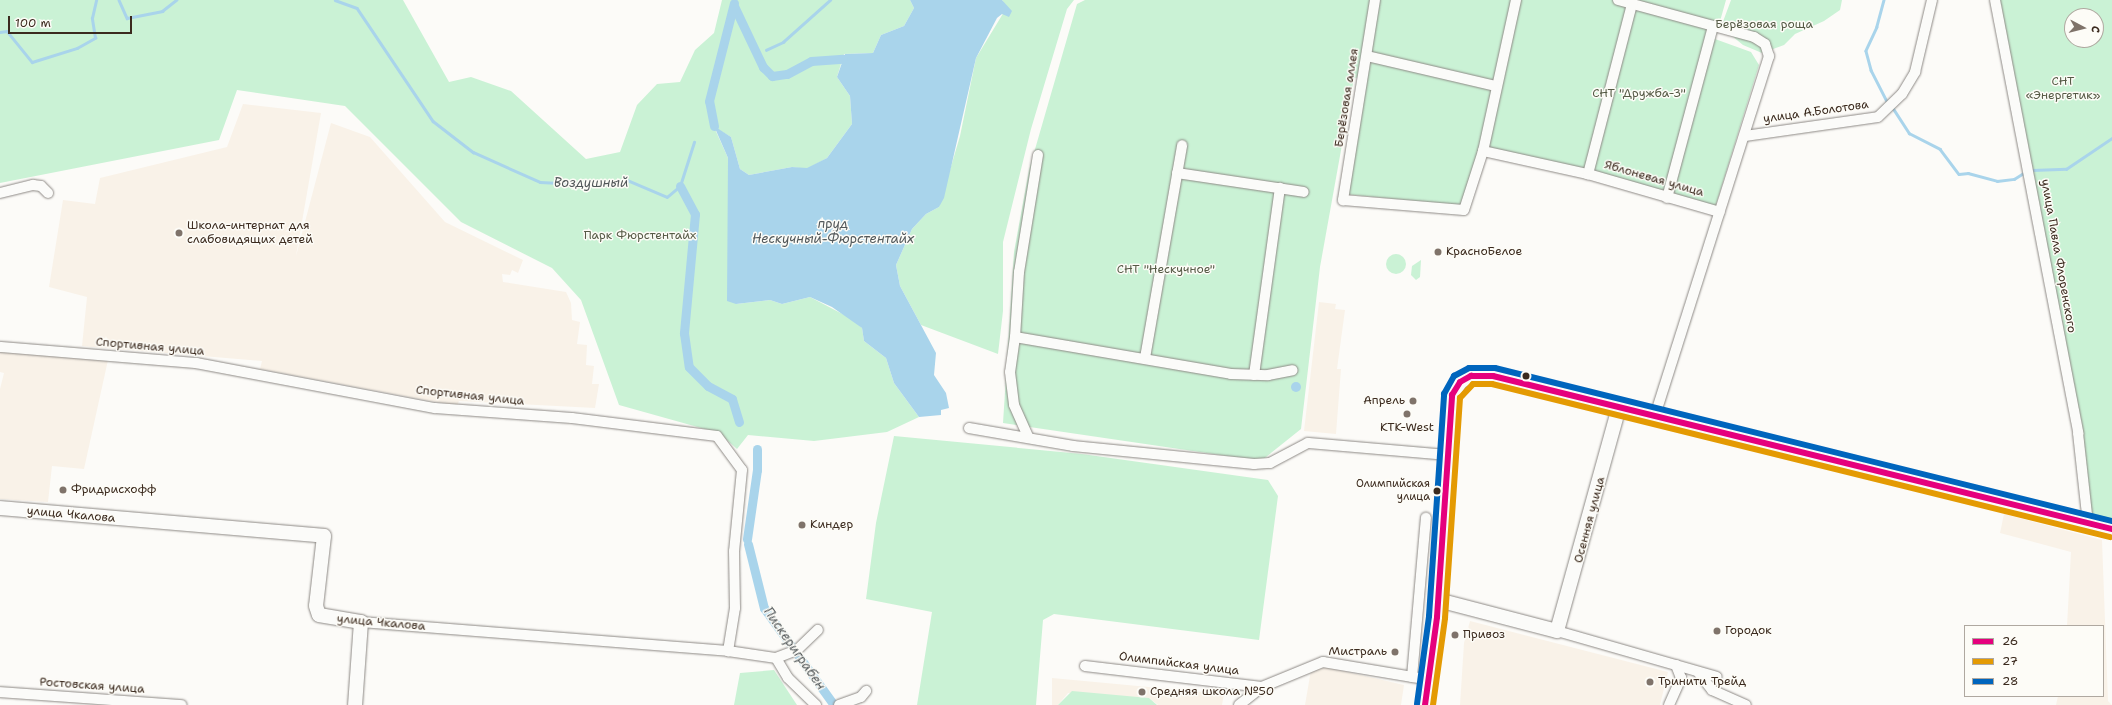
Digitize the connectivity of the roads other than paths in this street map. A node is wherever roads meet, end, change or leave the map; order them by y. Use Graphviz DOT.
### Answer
graph roads {
  1 [pos="1375,0"];
  2 [pos="1516,0"];
  3 [pos="1618,0"];
  4 [pos="1932,0"];
  5 [pos="1995,0"];
  6 [pos="1639,3"];
  7 [pos="1713,26"];
  8 [pos="1367,56"];
  9 [pos="1496,86"];
  10 [pos="1745,136"];
  11 [pos="1182,145"];
  12 [pos="1483,151"];
  13 [pos="1038,155"];
  14 [pos="1177,173"];
  15 [pos="1588,174"];
  16 [pos="1280,188"];
  17 [pos="1304,192"];
  18 [pos="0,193"];
  19 [pos="48,193"];
  20 [pos="1667,198"];
  21 [pos="1720,212"];
  22 [pos="1015,336"];
  23 [pos="0,347"];
  24 [pos="1145,358"];
  25 [pos="1293,370"];
  26 [pos="1254,375"];
  27 [pos="1619,407"];
  28 [pos="1654,418"];
  29 [pos="969,428"];
  30 [pos="1029,438"];
  31 [pos="1448,455"];
  32 [pos="0,508"];
  33 [pos="1426,518"];
  34 [pos="2088,520"];
  35 [pos="2112,530"];
  36 [pos="1438,600"];
  37 [pos="361,622"];
  38 [pos="818,630"];
  39 [pos="1557,631"];
  40 [pos="728,651"];
  41 [pos="776,658"];
  42 [pos="1676,665"];
  43 [pos="1085,666"];
  44 [pos="1697,672"];
  45 [pos="1412,677"];
  46 [pos="1717,677"];
  47 [pos="1431,680"];
  48 [pos="1262,687"];
  49 [pos="866,691"];
  50 [pos="0,692"];
  51 [pos="182,705"];
  52 [pos="355,705"];
  53 [pos="816,705"];
  54 [pos="839,705"];
  55 [pos="1239,705"];
  56 [pos="1425,705"];
  57 [pos="1669,705"];
  58 [pos="1746,705"];
  1 -- 8 [label="street, Берёзовая аллея"];
  2 -- 9 [label="street"];
  3 -- 6 [label="street"];
  4 -- 10 [label="street, улица А.Болотова"];
  5 -- 34 [label="street, улица Павла Флоренского"];
  6 -- 7 [label="street"];
  6 -- 15 [label="street, Яблоневая улица"];
  7 -- 10 [label="street"];
  7 -- 20 [label="street"];
  8 -- 9 [label="street"];
  8 -- 12 [label="street, Берёзовая аллея"];
  9 -- 12 [label="street"];
  10 -- 21 [label="street"];
  11 -- 14 [label="street"];
  12 -- 15 [label="street"];
  13 -- 22 [label="street"];
  14 -- 16 [label="street"];
  14 -- 24 [label="street"];
  15 -- 20 [label="street, Яблоневая улица"];
  16 -- 17 [label="street"];
  16 -- 26 [label="street"];
  18 -- 19 [label="street"];
  20 -- 21 [label="street, Яблоневая улица"];
  21 -- 28 [label="street"];
  22 -- 24 [label="street"];
  22 -- 30 [label="street"];
  23 -- 40 [label="street, Спортивная улица"];
  24 -- 26 [label="street"];
  25 -- 26 [label="street"];
  27 -- 28 [label="main road"];
  27 -- 31 [label="main road"];
  27 -- 39 [label="main road, Осенняя улица"];
  28 -- 34 [label="main road"];
  29 -- 30 [label="street"];
  30 -- 31 [label="street"];
  31 -- 36 [label="main road"];
  32 -- 37 [label="main road, улица Чкалова"];
  33 -- 45 [label="street"];
  34 -- 35 [label="main road"];
  36 -- 39 [label="main road"];
  36 -- 47 [label="main road"];
  37 -- 40 [label="street, улица Чкалова"];
  37 -- 52 [label="main road"];
  38 -- 41 [label="street"];
  39 -- 42 [label="street"];
  40 -- 41 [label="street, улица Чкалова"];
  41 -- 53 [label="street"];
  42 -- 44 [label="street"];
  42 -- 57 [label="street"];
  43 -- 48 [label="street, Олимпийская улица"];
  44 -- 46 [label="street"];
  44 -- 58 [label="street"];
  45 -- 47 [label="street, Олимпийская улица"];
  45 -- 48 [label="street, Олимпийская улица"];
  47 -- 56 [label="main road"];
  48 -- 55 [label="street"];
  49 -- 54 [label="street"];
  50 -- 51 [label="street, Ростовская улица"];
}
